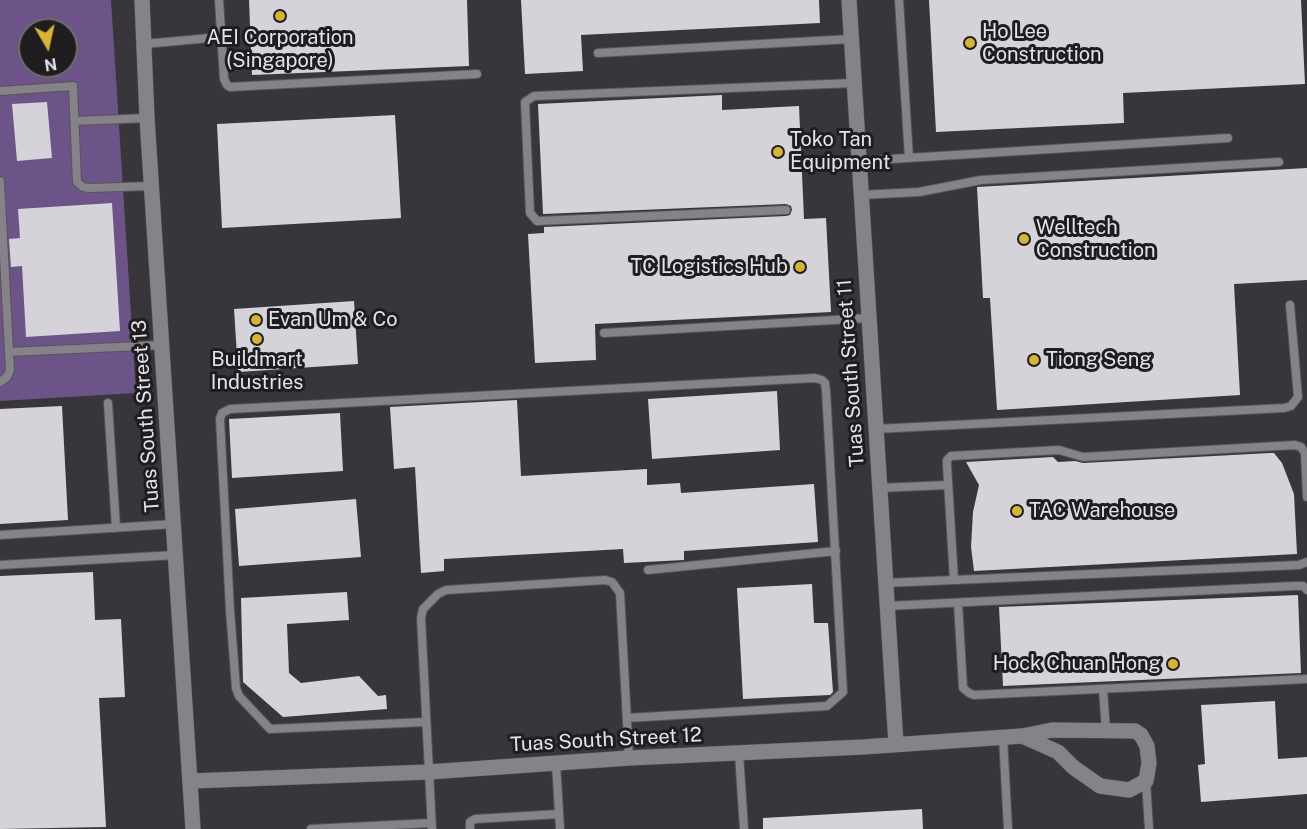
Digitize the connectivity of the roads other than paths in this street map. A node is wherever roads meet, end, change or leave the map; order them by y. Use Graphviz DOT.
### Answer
graph roads {
  1 [pos="142,0"];
  2 [pos="219,0"];
  3 [pos="849,0"];
  4 [pos="899,0"];
  5 [pos="221,37"];
  6 [pos="851,39"];
  7 [pos="144,44"];
  8 [pos="598,53"];
  9 [pos="477,74"];
  10 [pos="854,83"];
  11 [pos="0,91"];
  12 [pos="147,118"];
  13 [pos="75,121"];
  14 [pos="1228,138"];
  15 [pos="909,158"];
  16 [pos="859,161"];
  17 [pos="1279,162"];
  18 [pos="0,181"];
  19 [pos="152,186"];
  20 [pos="861,195"];
  21 [pos="786,210"];
  22 [pos="3,288"];
  23 [pos="1290,305"];
  24 [pos="869,318"];
  25 [pos="604,333"];
  26 [pos="162,345"];
  27 [pos="9,352"];
  28 [pos="0,382"];
  29 [pos="108,403"];
  30 [pos="876,429"];
  31 [pos="948,485"];
  32 [pos="879,488"];
  33 [pos="1307,497"];
  34 [pos="174,524"];
  35 [pos="116,528"];
  36 [pos="0,535"];
  37 [pos="836,551"];
  38 [pos="176,555"];
  39 [pos="1307,562"];
  40 [pos="0,565"];
  41 [pos="648,570"];
  42 [pos="954,580"];
  43 [pos="885,583"];
  44 [pos="1307,590"];
  45 [pos="958,603"];
  46 [pos="887,606"];
  47 [pos="1307,679"];
  48 [pos="1103,688"];
  49 [pos="627,718"];
  50 [pos="425,722"];
  51 [pos="1106,731"];
  52 [pos="1022,736"];
  53 [pos="1003,737"];
  54 [pos="896,744"];
  55 [pos="739,753"];
  56 [pos="629,758"];
  57 [pos="556,763"];
  58 [pos="428,772"];
  59 [pos="191,781"];
  60 [pos="1146,781"];
  61 [pos="559,814"];
  62 [pos="432,826"];
  63 [pos="193,829"];
  64 [pos="311,829"];
  65 [pos="470,829"];
  66 [pos="560,829"];
  67 [pos="744,829"];
  68 [pos="1008,829"];
  69 [pos="1149,829"];
  1 -- 7 [label="street, Tuas South Street 13"];
  2 -- 5 [label="lane"];
  3 -- 6 [label="street, Tuas South Street 11"];
  4 -- 15 [label="lane"];
  5 -- 7 [label="lane"];
  5 -- 9 [label="lane"];
  6 -- 8 [label="lane"];
  6 -- 10 [label="street, Tuas South Street 11"];
  7 -- 12 [label="street, Tuas South Street 13"];
  10 -- 16 [label="street, Tuas South Street 11"];
  10 -- 21 [label="lane"];
  11 -- 13 [label="lane"];
  12 -- 13 [label="lane"];
  12 -- 19 [label="street, Tuas South Street 13"];
  13 -- 19 [label="lane"];
  14 -- 15 [label="lane"];
  15 -- 16 [label="lane"];
  16 -- 20 [label="street, Tuas South Street 11"];
  17 -- 20 [label="lane"];
  18 -- 22 [label="lane"];
  19 -- 26 [label="street, Tuas South Street 13"];
  20 -- 24 [label="street, Tuas South Street 11"];
  22 -- 27 [label="lane"];
  23 -- 30 [label="lane"];
  24 -- 25 [label="lane"];
  24 -- 30 [label="street, Tuas South Street 11"];
  26 -- 27 [label="lane"];
  26 -- 34 [label="street, Tuas South Street 13"];
  27 -- 28 [label="lane"];
  29 -- 35 [label="lane"];
  30 -- 32 [label="street, Tuas South Street 11"];
  31 -- 32 [label="lane"];
  31 -- 33 [label="lane"];
  31 -- 42 [label="lane"];
  32 -- 43 [label="street, Tuas South Street 11"];
  34 -- 35 [label="lane"];
  34 -- 38 [label="street, Tuas South Street 13"];
  35 -- 36 [label="lane"];
  37 -- 41 [label="lane"];
  37 -- 49 [label="lane"];
  37 -- 50 [label="lane"];
  38 -- 40 [label="lane"];
  38 -- 59 [label="street, Tuas South Street 13"];
  39 -- 42 [label="lane"];
  42 -- 43 [label="lane"];
  43 -- 46 [label="street, Tuas South Street 11"];
  44 -- 45 [label="lane"];
  45 -- 46 [label="lane"];
  45 -- 48 [label="lane"];
  46 -- 54 [label="street, Tuas South Street 11"];
  47 -- 48 [label="lane"];
  48 -- 51 [label="lane"];
  49 -- 50 [label="lane"];
  49 -- 56 [label="lane"];
  50 -- 58 [label="lane"];
  51 -- 52 [label="street, Tuas South Street 12"];
  51 -- 60 [label="street, Tuas South Street 12"];
  52 -- 53 [label="street, Tuas South Street 12"];
  52 -- 60 [label="street, Tuas South Street 12"];
  53 -- 54 [label="street, Tuas South Street 12"];
  53 -- 68 [label="lane"];
  54 -- 55 [label="street, Tuas South Street 12"];
  55 -- 56 [label="street, Tuas South Street 12"];
  55 -- 67 [label="lane"];
  56 -- 57 [label="street, Tuas South Street 12"];
  57 -- 58 [label="street, Tuas South Street 12"];
  57 -- 61 [label="lane"];
  58 -- 59 [label="street, Tuas South Street 12"];
  58 -- 62 [label="lane"];
  59 -- 63 [label="street, Tuas South Street 13"];
  60 -- 69 [label="lane"];
  61 -- 65 [label="lane"];
  61 -- 66 [label="lane"];
  62 -- 64 [label="lane"];
}
